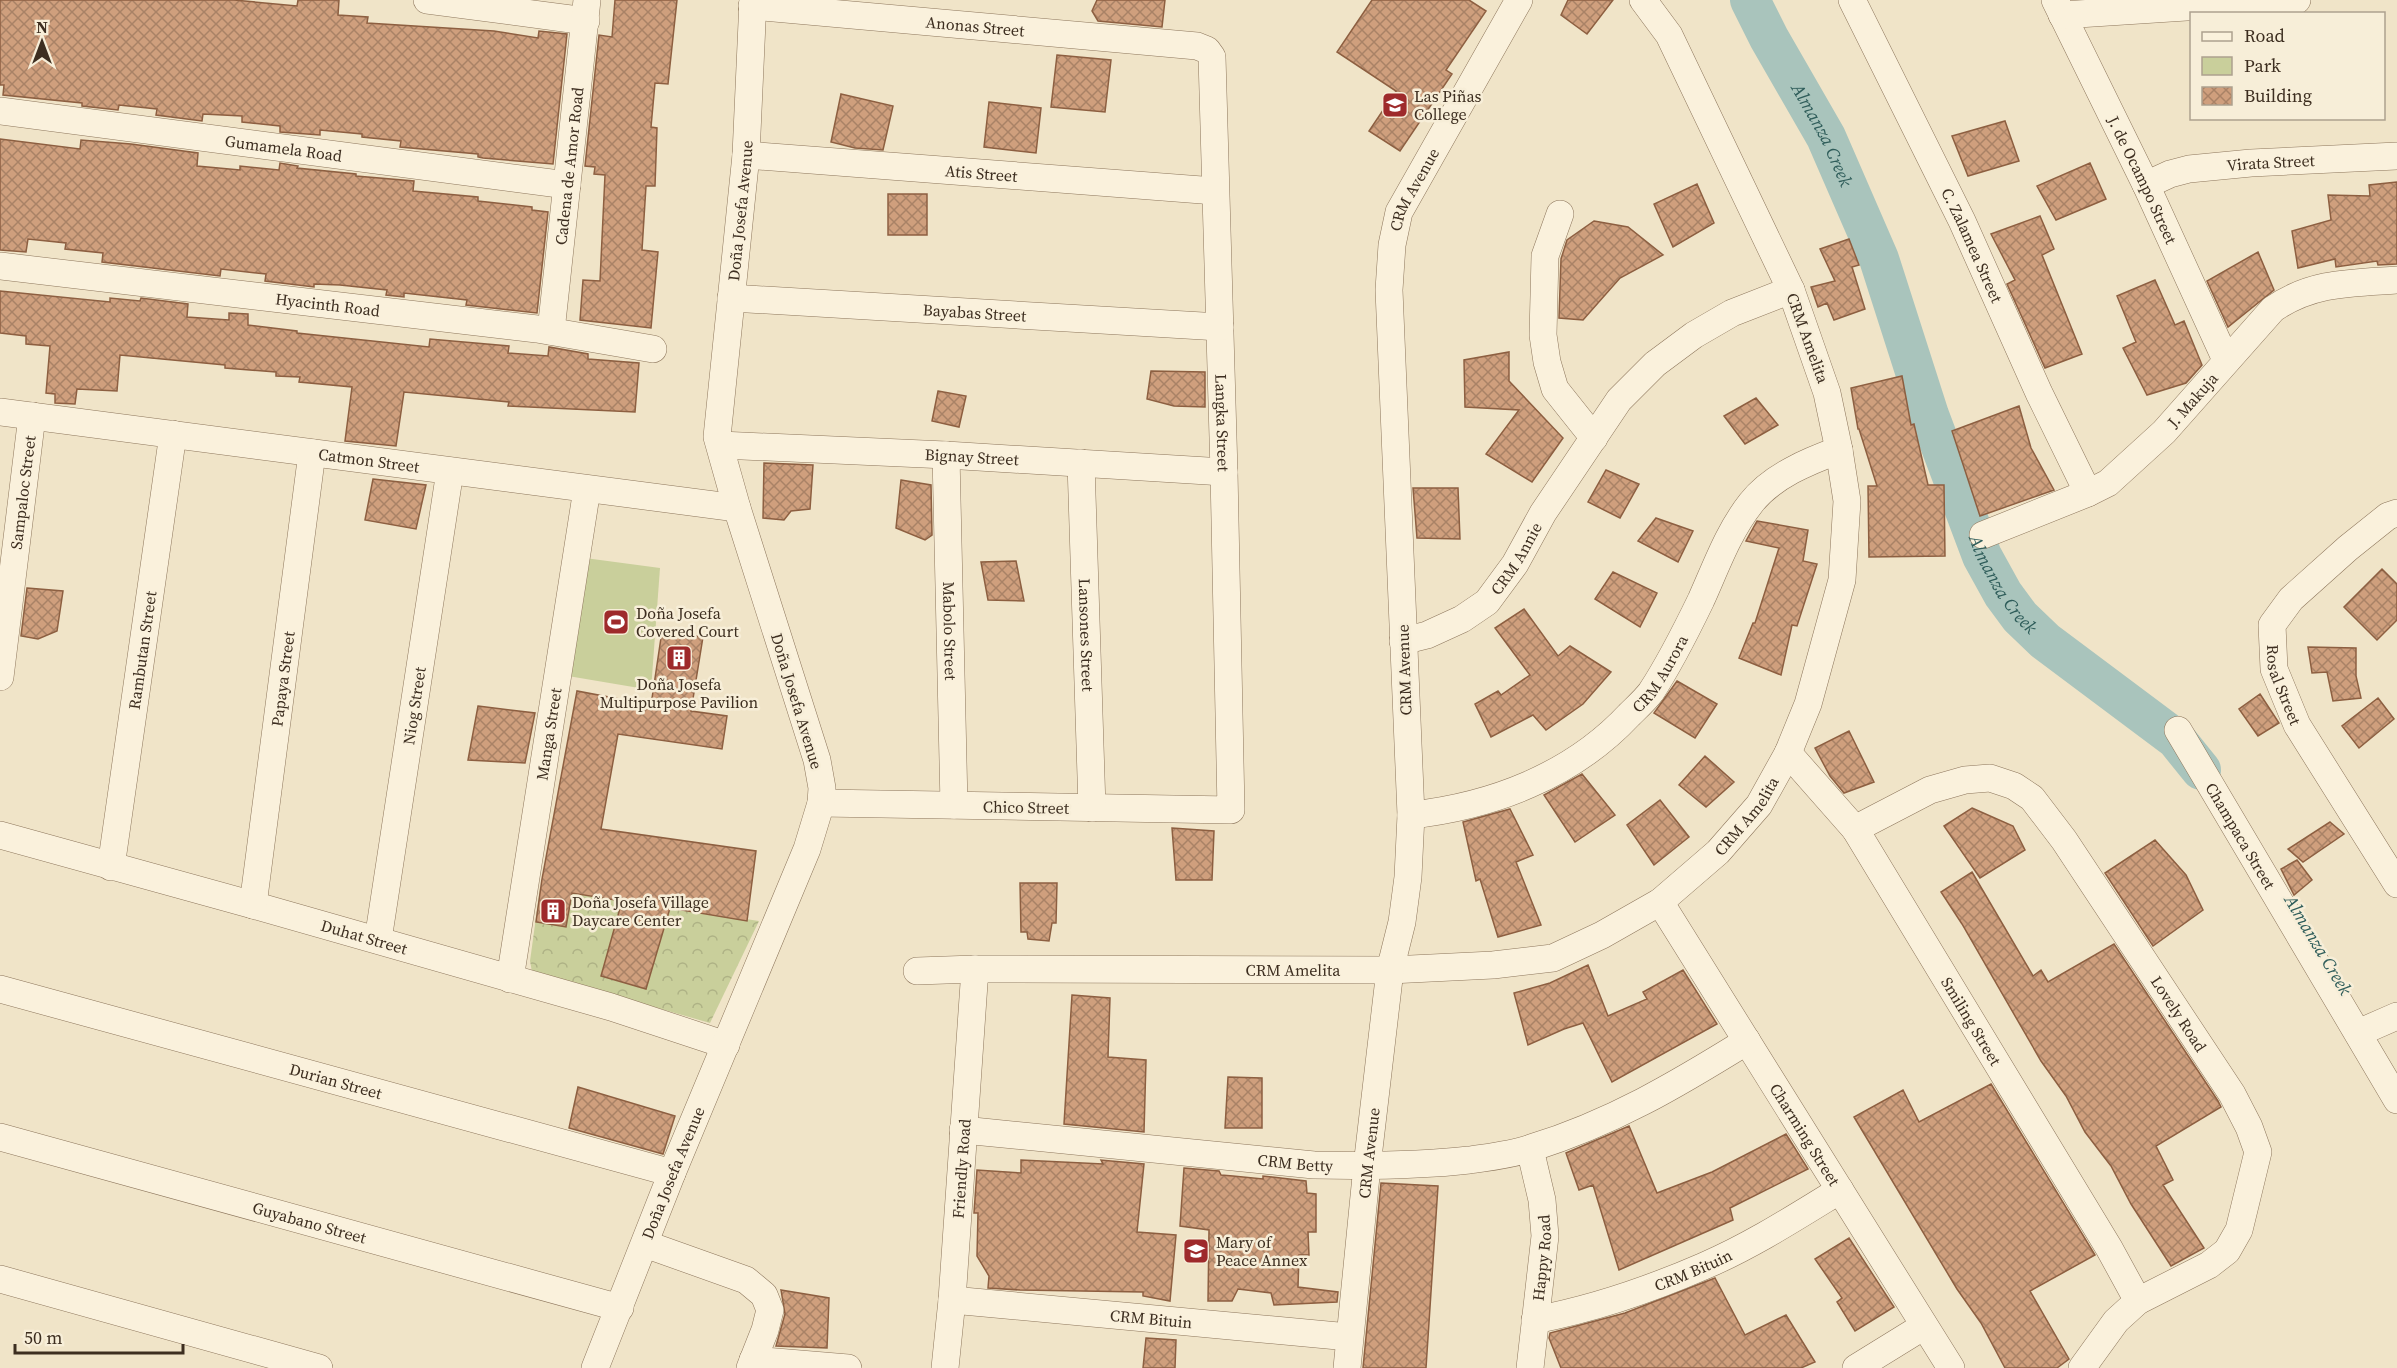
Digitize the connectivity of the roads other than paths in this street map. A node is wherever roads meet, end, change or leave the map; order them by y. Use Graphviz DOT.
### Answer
graph roads {
  1 [pos="427,0"];
  2 [pos="1520,0"];
  3 [pos="1643,0"];
  4 [pos="1852,0"];
  5 [pos="2297,0"];
  6 [pos="752,3"];
  7 [pos="2059,8"];
  8 [pos="587,10"];
  9 [pos="1197,46"];
  10 [pos="0,111"];
  11 [pos="746,155"];
  12 [pos="2397,156"];
  13 [pos="567,185"];
  14 [pos="2146,185"];
  15 [pos="1215,190"];
  16 [pos="1560,214"];
  17 [pos="0,266"];
  18 [pos="2397,280"];
  19 [pos="1791,290"];
  20 [pos="731,298"];
  21 [pos="1220,327"];
  22 [pos="551,331"];
  23 [pos="653,349"];
  24 [pos="2226,360"];
  25 [pos="0,412"];
  26 [pos="32,416"];
  27 [pos="173,434"];
  28 [pos="1594,438"];
  29 [pos="720,445"];
  30 [pos="1839,450"];
  31 [pos="312,453"];
  32 [pos="946,455"];
  33 [pos="1081,463"];
  34 [pos="450,471"];
  35 [pos="1224,472"];
  36 [pos="587,489"];
  37 [pos="2088,494"];
  38 [pos="737,508"];
  39 [pos="2397,513"];
  40 [pos="1983,535"];
  41 [pos="1403,641"];
  42 [pos="0,677"];
  43 [pos="2178,730"];
  44 [pos="1788,753"];
  45 [pos="821,803"];
  46 [pos="954,805"];
  47 [pos="1092,808"];
  48 [pos="1231,810"];
  49 [pos="1410,815"];
  50 [pos="1855,829"];
  51 [pos="0,835"];
  52 [pos="111,867"];
  53 [pos="2397,884"];
  54 [pos="1660,902"];
  55 [pos="253,904"];
  56 [pos="378,940"];
  57 [pos="975,969"];
  58 [pos="1390,970"];
  59 [pos="917,971"];
  60 [pos="510,979"];
  61 [pos="0,989"];
  62 [pos="2397,1016"];
  63 [pos="2358,1033"];
  64 [pos="1747,1041"];
  65 [pos="726,1045"];
  66 [pos="2397,1100"];
  67 [pos="963,1130"];
  68 [pos="0,1137"];
  69 [pos="1530,1149"];
  70 [pos="1367,1167"];
  71 [pos="672,1173"];
  72 [pos="1840,1190"];
  73 [pos="645,1244"];
  74 [pos="0,1280"];
  75 [pos="952,1299"];
  76 [pos="2138,1301"];
  77 [pos="620,1308"];
  78 [pos="1535,1320"];
  79 [pos="1924,1326"];
  80 [pos="1349,1337"];
  81 [pos="752,1364"];
  82 [pos="319,1368"];
  83 [pos="596,1368"];
  84 [pos="848,1368"];
  85 [pos="945,1368"];
  86 [pos="1347,1368"];
  87 [pos="1530,1368"];
  88 [pos="1856,1368"];
  89 [pos="1951,1368"];
  90 [pos="2082,1368"];
  1 -- 8 [label="street"];
  2 -- 41 [label="street, CRM Avenue"];
  3 -- 19 [label="street, CRM Amelita"];
  4 -- 37 [label="street, C. Zalamea Street"];
  5 -- 7 [label="street"];
  6 -- 9 [label="street, Anonas Street"];
  6 -- 11 [label="street, Doña Josefa Avenue"];
  7 -- 14 [label="street, J. de Ocampo Street"];
  8 -- 13 [label="street, Cadena de Amor Road"];
  9 -- 15 [label="street, Langka Street"];
  10 -- 13 [label="street, Gumamela Road"];
  11 -- 15 [label="street, Atis Street"];
  11 -- 20 [label="street, Doña Josefa Avenue"];
  12 -- 14 [label="street, Virata Street"];
  13 -- 22 [label="street, Cadena de Amor Road"];
  14 -- 24 [label="street, J. de Ocampo Street"];
  15 -- 21 [label="street, Langka Street"];
  16 -- 28 [label="street"];
  17 -- 22 [label="street, Hyacinth Road"];
  18 -- 24 [label="street, J. Makuja"];
  19 -- 28 [label="street, CRM Annie"];
  19 -- 30 [label="street, CRM Amelita"];
  20 -- 21 [label="street, Bayabas Street"];
  20 -- 29 [label="street, Doña Josefa Avenue"];
  21 -- 35 [label="street, Langka Street"];
  22 -- 23 [label="street, Hyacinth Road"];
  24 -- 37 [label="street, J. Makuja"];
  25 -- 26 [label="street, Catmon Street"];
  26 -- 27 [label="street, Catmon Street"];
  26 -- 42 [label="street, Sampaloc Street"];
  27 -- 31 [label="street, Catmon Street"];
  27 -- 52 [label="street, Rambutan Street"];
  28 -- 41 [label="street, CRM Annie"];
  29 -- 32 [label="street, Bignay Street"];
  29 -- 38 [label="street, Doña Josefa Avenue"];
  30 -- 44 [label="street, CRM Amelita"];
  30 -- 49 [label="street, CRM Aurora"];
  31 -- 34 [label="street, Catmon Street"];
  31 -- 55 [label="street, Papaya Street"];
  32 -- 33 [label="street, Bignay Street"];
  32 -- 46 [label="street, Mabolo Street"];
  33 -- 35 [label="street, Bignay Street"];
  33 -- 47 [label="street, Lansones Street"];
  34 -- 36 [label="street, Catmon Street"];
  34 -- 56 [label="street, Niog Street"];
  35 -- 48 [label="street, Langka Street"];
  36 -- 38 [label="street, Catmon Street"];
  36 -- 60 [label="street, Manga Street"];
  37 -- 40 [label="street, J. Makuja"];
  38 -- 45 [label="street, Doña Josefa Avenue"];
  39 -- 53 [label="street, Rosal Street"];
  41 -- 49 [label="street, CRM Avenue"];
  43 -- 63 [label="street, Champaca Street"];
  44 -- 50 [label="street, Smiling Street"];
  44 -- 54 [label="street, CRM Amelita"];
  45 -- 46 [label="street, Chico Street"];
  45 -- 65 [label="street, Doña Josefa Avenue"];
  46 -- 47 [label="street, Chico Street"];
  47 -- 48 [label="street, Chico Street"];
  49 -- 58 [label="street, CRM Avenue"];
  50 -- 76 [label="street, Smiling Street"];
  50 -- 76 [label="street, Lovely Road"];
  51 -- 52 [label="street, Duhat Street"];
  52 -- 55 [label="street, Duhat Street"];
  54 -- 58 [label="street, CRM Amelita"];
  54 -- 64 [label="street, Charming Street"];
  55 -- 56 [label="street, Duhat Street"];
  56 -- 60 [label="street, Duhat Street"];
  57 -- 58 [label="street, CRM Amelita"];
  57 -- 59 [label="street, CRM Amelita"];
  57 -- 67 [label="street, Friendly Road"];
  58 -- 70 [label="street, CRM Avenue"];
  60 -- 65 [label="street, Duhat Street"];
  61 -- 71 [label="street, Durian Street"];
  62 -- 63 [label="street"];
  63 -- 66 [label="street, Champaca Street"];
  64 -- 69 [label="street, CRM Betty"];
  64 -- 72 [label="street, Charming Street"];
  65 -- 71 [label="street, Doña Josefa Avenue"];
  67 -- 70 [label="street, CRM Betty"];
  67 -- 75 [label="street, Friendly Road"];
  68 -- 77 [label="street, Guyabano Street"];
  69 -- 70 [label="street, CRM Betty"];
  69 -- 78 [label="street, Happy Road"];
  70 -- 80 [label="street, CRM Avenue"];
  71 -- 73 [label="street, Doña Josefa Avenue"];
  72 -- 78 [label="street, CRM Bituin"];
  72 -- 79 [label="street, Charming Street"];
  73 -- 77 [label="street, Doña Josefa Avenue"];
  73 -- 81 [label="street"];
  74 -- 82 [label="street"];
  75 -- 80 [label="street, CRM Bituin"];
  75 -- 85 [label="street, Friendly Road"];
  76 -- 90 [label="street, Lovely Road"];
  77 -- 83 [label="street, Doña Josefa Avenue"];
  78 -- 87 [label="street, Happy Road"];
  79 -- 88 [label="street"];
  79 -- 89 [label="street, Charming Street"];
  80 -- 86 [label="street, CRM Avenue"];
  81 -- 84 [label="street"];
}
